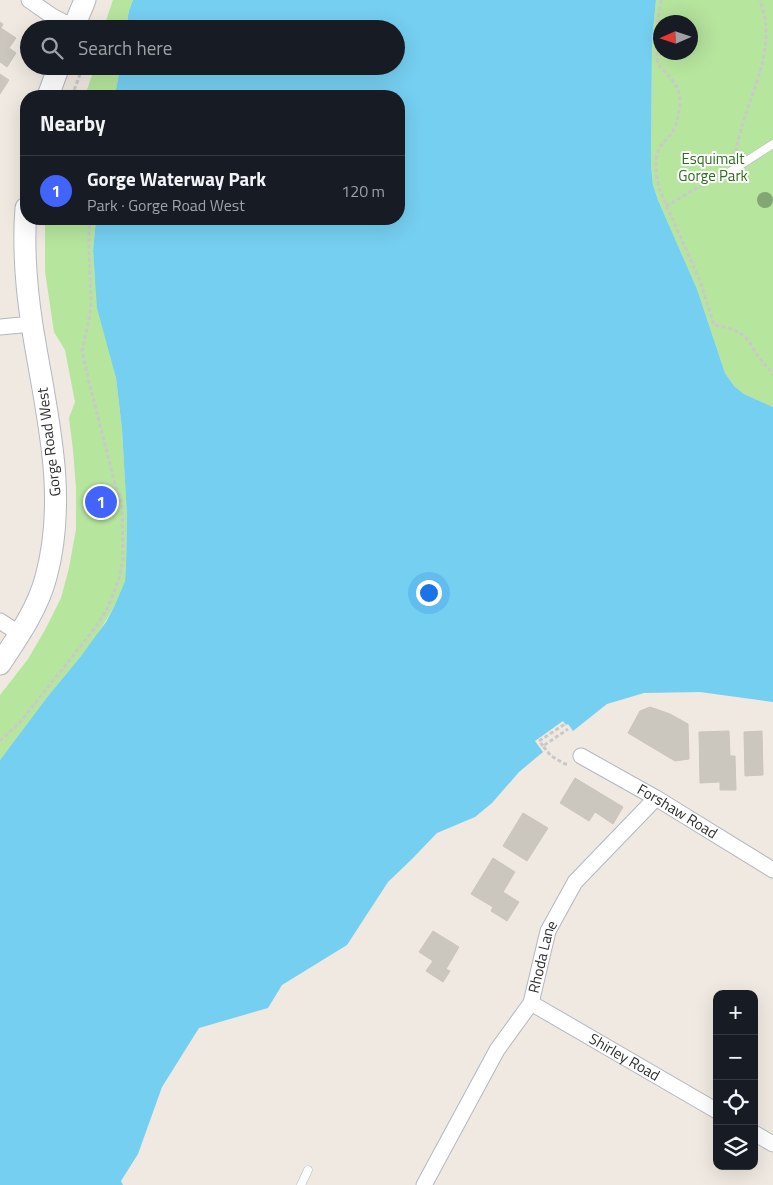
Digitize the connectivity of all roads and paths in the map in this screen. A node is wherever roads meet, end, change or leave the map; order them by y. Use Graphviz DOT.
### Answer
graph roads {
  1 [pos="29,0"];
  2 [pos="85,0"];
  3 [pos="661,0"];
  4 [pos="760,0"];
  5 [pos="59,20"];
  6 [pos="76,20"];
  7 [pos="56,75"];
  8 [pos="80,75"];
  9 [pos="50,90"];
  10 [pos="74,90"];
  11 [pos="773,144"];
  12 [pos="742,164"];
  13 [pos="724,175"];
  14 [pos="666,206"];
  15 [pos="25,225"];
  16 [pos="89,225"];
  17 [pos="32,324"];
  18 [pos="0,327"];
  19 [pos="773,375"];
  20 [pos="0,621"];
  21 [pos="20,634"];
  22 [pos="0,664"];
  23 [pos="565,724"];
  24 [pos="568,729"];
  25 [pos="0,741"];
  26 [pos="543,746"];
  27 [pos="581,756"];
  28 [pos="656,798"];
  29 [pos="773,870"];
  30 [pos="531,1003"];
  31 [pos="713,1109"];
  32 [pos="758,1135"];
  33 [pos="773,1144"];
  34 [pos="308,1170"];
  35 [pos="301,1185"];
  36 [pos="424,1185"];
  1 -- 5 [label="street"];
  2 -- 6 [label="main road"];
  3 -- 14 [label="path"];
  4 -- 12 [label="path"];
  7 -- 9 [label="main road"];
  8 -- 10 [label="path"];
  11 -- 12 [label="lane"];
  12 -- 13 [label="lane"];
  13 -- 14 [label="path"];
  14 -- 19 [label="path"];
  15 -- 17 [label="main road, Gorge Road West"];
  16 -- 25 [label="path"];
  17 -- 18 [label="street"];
  17 -- 21 [label="main road, Gorge Road West"];
  20 -- 21 [label="street"];
  21 -- 22 [label="main road, Gorge Road West"];
  23 -- 26 [label="path"];
  24 -- 26 [label="path"];
  26 -- 27 [label="path"];
  27 -- 28 [label="street, Forshaw Road"];
  28 -- 29 [label="street, Forshaw Road"];
  28 -- 30 [label="street, Rhoda Lane"];
  30 -- 31 [label="street, Shirley Road"];
  30 -- 36 [label="street, Rhoda Lane"];
  32 -- 33 [label="street"];
  34 -- 35 [label="lane"];
}
